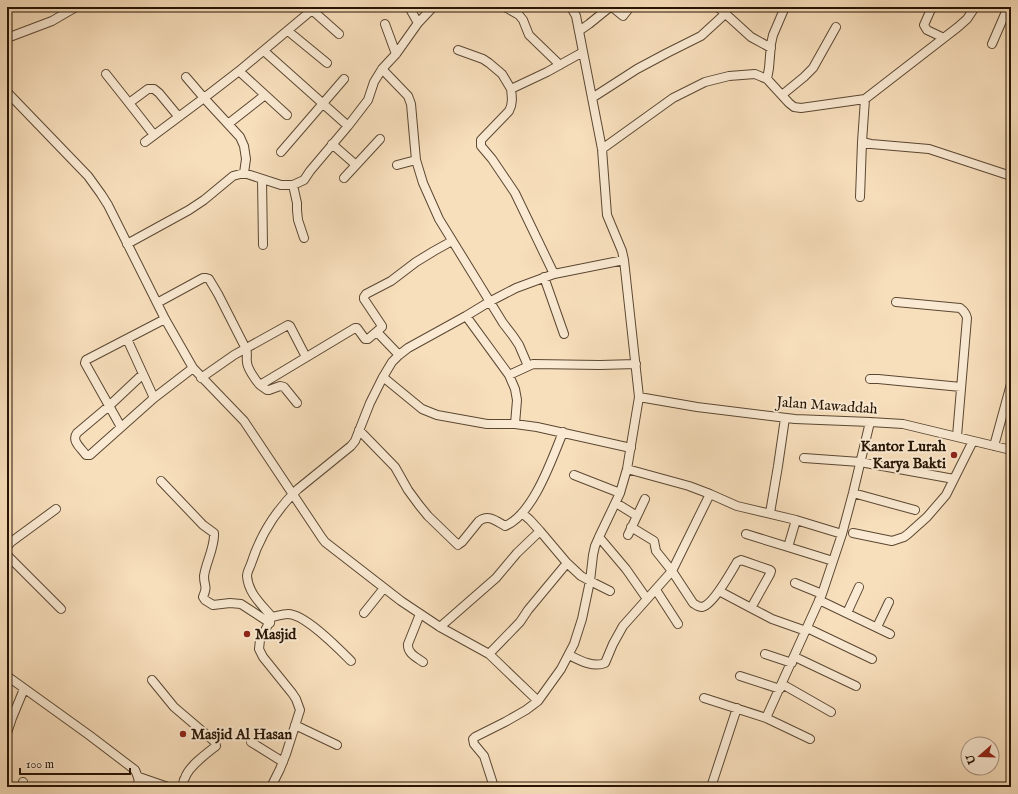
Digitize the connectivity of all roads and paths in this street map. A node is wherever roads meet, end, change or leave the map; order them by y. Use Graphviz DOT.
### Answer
graph roads {
  1 [pos="76,7"];
  2 [pos="409,7"];
  3 [pos="433,7"];
  4 [pos="505,7"];
  5 [pos="571,7"];
  6 [pos="611,7"];
  7 [pos="630,7"];
  8 [pos="718,7"];
  9 [pos="785,7"];
  10 [pos="932,7"];
  11 [pos="975,7"];
  12 [pos="1008,7"];
  13 [pos="315,9"];
  14 [pos="725,14"];
  15 [pos="418,22"];
  16 [pos="385,24"];
  17 [pos="836,27"];
  18 [pos="288,31"];
  19 [pos="579,31"];
  20 [pos="339,34"];
  21 [pos="7,38"];
  22 [pos="944,38"];
  23 [pos="992,44"];
  24 [pos="771,48"];
  25 [pos="458,50"];
  26 [pos="264,51"];
  27 [pos="583,52"];
  28 [pos="396,54"];
  29 [pos="327,63"];
  30 [pos="560,65"];
  31 [pos="382,69"];
  32 [pos="239,71"];
  33 [pos="106,74"];
  34 [pos="186,77"];
  35 [pos="344,79"];
  36 [pos="767,79"];
  37 [pos="511,89"];
  38 [pos="7,92"];
  39 [pos="265,95"];
  40 [pos="782,95"];
  41 [pos="204,98"];
  42 [pos="592,98"];
  43 [pos="865,98"];
  44 [pos="323,103"];
  45 [pos="129,104"];
  46 [pos="287,115"];
  47 [pos="178,116"];
  48 [pos="228,124"];
  49 [pos="348,126"];
  50 [pos="154,135"];
  51 [pos="380,139"];
  52 [pos="145,142"];
  53 [pos="862,142"];
  54 [pos="332,144"];
  55 [pos="602,149"];
  56 [pos="281,152"];
  57 [pos="416,160"];
  58 [pos="356,165"];
  59 [pos="397,165"];
  60 [pos="244,173"];
  61 [pos="1011,176"];
  62 [pos="344,178"];
  63 [pos="262,179"];
  64 [pos="293,186"];
  65 [pos="860,197"];
  66 [pos="304,238"];
  67 [pos="452,241"];
  68 [pos="127,244"];
  69 [pos="263,245"];
  70 [pos="624,260"];
  71 [pos="554,274"];
  72 [pos="544,278"];
  73 [pos="489,302"];
  74 [pos="896,302"];
  75 [pos="157,303"];
  76 [pos="466,316"];
  77 [pos="165,319"];
  78 [pos="377,332"];
  79 [pos="564,334"];
  80 [pos="127,339"];
  81 [pos="246,350"];
  82 [pos="399,355"];
  83 [pos="306,357"];
  84 [pos="636,364"];
  85 [pos="528,366"];
  86 [pos="193,368"];
  87 [pos="143,374"];
  88 [pos="509,375"];
  89 [pos="383,377"];
  90 [pos="201,378"];
  91 [pos="870,379"];
  92 [pos="1011,384"];
  93 [pos="260,385"];
  94 [pos="961,387"];
  95 [pos="639,397"];
  96 [pos="154,398"];
  97 [pos="297,403"];
  98 [pos="109,406"];
  99 [pos="784,418"];
  100 [pos="870,422"];
  101 [pos="515,424"];
  102 [pos="121,427"];
  103 [pos="359,430"];
  104 [pos="563,432"];
  105 [pos="956,436"];
  106 [pos="973,441"];
  107 [pos="994,446"];
  108 [pos="631,448"];
  109 [pos="1011,450"];
  110 [pos="804,458"];
  111 [pos="860,462"];
  112 [pos="627,469"];
  113 [pos="574,476"];
  114 [pos="954,479"];
  115 [pos="161,481"];
  116 [pos="620,493"];
  117 [pos="853,493"];
  118 [pos="293,494"];
  119 [pos="710,494"];
  120 [pos="645,499"];
  121 [pos="616,503"];
  122 [pos="56,509"];
  123 [pos="915,510"];
  124 [pos="522,513"];
  125 [pos="770,513"];
  126 [pos="637,516"];
  127 [pos="796,520"];
  128 [pos="540,531"];
  129 [pos="853,533"];
  130 [pos="746,534"];
  131 [pos="842,534"];
  132 [pos="599,537"];
  133 [pos="7,547"];
  134 [pos="788,547"];
  135 [pos="7,555"];
  136 [pos="833,562"];
  137 [pos="567,564"];
  138 [pos="672,571"];
  139 [pos="590,581"];
  140 [pos="795,583"];
  141 [pos="859,587"];
  142 [pos="384,588"];
  143 [pos="610,590"];
  144 [pos="656,590"];
  145 [pos="719,590"];
  146 [pos="821,597"];
  147 [pos="647,599"];
  148 [pos="889,602"];
  149 [pos="751,608"];
  150 [pos="61,609"];
  151 [pos="364,613"];
  152 [pos="847,613"];
  153 [pos="420,614"];
  154 [pos="270,622"];
  155 [pos="678,624"];
  156 [pos="440,627"];
  157 [pos="877,628"];
  158 [pos="807,630"];
  159 [pos="890,634"];
  160 [pos="489,654"];
  161 [pos="765,654"];
  162 [pos="569,655"];
  163 [pos="872,659"];
  164 [pos="793,660"];
  165 [pos="351,661"];
  166 [pos="423,662"];
  167 [pos="7,676"];
  168 [pos="740,676"];
  169 [pos="152,680"];
  170 [pos="856,686"];
  171 [pos="781,687"];
  172 [pos="24,689"];
  173 [pos="704,698"];
  174 [pos="538,701"];
  175 [pos="736,708"];
  176 [pos="831,712"];
  177 [pos="9,717"];
  178 [pos="766,718"];
  179 [pos="295,725"];
  180 [pos="7,733"];
  181 [pos="810,739"];
  182 [pos="251,742"];
  183 [pos="337,745"];
  184 [pos="283,762"];
  185 [pos="139,777"];
  186 [pos="137,787"];
  187 [pos="168,787"];
  188 [pos="183,787"];
  189 [pos="271,787"];
  190 [pos="494,787"];
  191 [pos="711,787"];
  1 -- 21 [label="street"];
  2 -- 15 [label="street"];
  3 -- 15 [label="street"];
  4 -- 30 [label="street"];
  5 -- 19 [label="street"];
  6 -- 7 [label="street"];
  6 -- 19 [label="street"];
  8 -- 14 [label="street"];
  9 -- 24 [label="street"];
  10 -- 22 [label="street"];
  11 -- 22 [label="street"];
  12 -- 23 [label="street"];
  13 -- 18 [label="street"];
  13 -- 20 [label="street"];
  14 -- 24 [label="street"];
  14 -- 42 [label="street"];
  15 -- 28 [label="street"];
  16 -- 28 [label="street"];
  17 -- 40 [label="street"];
  18 -- 26 [label="street"];
  18 -- 29 [label="street"];
  19 -- 27 [label="street"];
  22 -- 43 [label="street"];
  24 -- 36 [label="street"];
  25 -- 37 [label="street"];
  26 -- 32 [label="street"];
  26 -- 44 [label="street"];
  27 -- 30 [label="street"];
  27 -- 42 [label="street"];
  28 -- 31 [label="street"];
  30 -- 37 [label="street"];
  31 -- 49 [label="street"];
  31 -- 57 [label="street"];
  32 -- 39 [label="street"];
  32 -- 41 [label="street"];
  33 -- 45 [label="street"];
  34 -- 41 [label="street"];
  35 -- 44 [label="street"];
  36 -- 40 [label="street"];
  36 -- 55 [label="street"];
  37 -- 71 [label="street"];
  38 -- 68 [label="street"];
  39 -- 46 [label="street"];
  39 -- 48 [label="street"];
  40 -- 43 [label="street"];
  41 -- 47 [label="street"];
  41 -- 48 [label="street"];
  42 -- 55 [label="street"];
  43 -- 53 [label="street"];
  44 -- 49 [label="street"];
  44 -- 56 [label="street"];
  45 -- 47 [label="street"];
  45 -- 50 [label="street"];
  47 -- 50 [label="street"];
  48 -- 60 [label="street"];
  49 -- 54 [label="street"];
  50 -- 52 [label="street"];
  51 -- 58 [label="street"];
  53 -- 61 [label="street"];
  53 -- 65 [label="street"];
  54 -- 58 [label="street"];
  54 -- 64 [label="street"];
  55 -- 70 [label="street"];
  57 -- 59 [label="street"];
  57 -- 67 [label="street"];
  58 -- 62 [label="street"];
  60 -- 63 [label="street"];
  60 -- 68 [label="street"];
  63 -- 64 [label="street"];
  63 -- 69 [label="street"];
  64 -- 66 [label="street"];
  67 -- 73 [label="street"];
  67 -- 78 [label="street"];
  68 -- 75 [label="street"];
  70 -- 71 [label="street"];
  70 -- 84 [label="street"];
  71 -- 72 [label="street"];
  72 -- 73 [label="street"];
  72 -- 79 [label="street"];
  73 -- 76 [label="street"];
  73 -- 85 [label="street"];
  74 -- 94 [label="street"];
  75 -- 77 [label="street"];
  75 -- 81 [label="street"];
  76 -- 82 [label="street"];
  76 -- 88 [label="street"];
  77 -- 80 [label="street"];
  77 -- 86 [label="street"];
  78 -- 82 [label="street"];
  78 -- 83 [label="street"];
  80 -- 87 [label="street"];
  80 -- 98 [label="street"];
  81 -- 83 [label="street"];
  81 -- 90 [label="street"];
  81 -- 93 [label="street"];
  82 -- 89 [label="street"];
  83 -- 93 [label="street"];
  84 -- 85 [label="street"];
  84 -- 95 [label="street"];
  85 -- 88 [label="street"];
  86 -- 90 [label="street"];
  86 -- 96 [label="street"];
  87 -- 96 [label="street"];
  87 -- 98 [label="street"];
  88 -- 101 [label="street"];
  89 -- 101 [label="street"];
  89 -- 103 [label="street"];
  90 -- 118 [label="street"];
  91 -- 94 [label="street"];
  92 -- 107 [label="street"];
  93 -- 97 [label="street"];
  94 -- 105 [label="street"];
  95 -- 99 [label="street, Jalan Mawaddah"];
  95 -- 108 [label="street"];
  96 -- 102 [label="street"];
  98 -- 102 [label="street"];
  98 -- 102 [label="street"];
  99 -- 100 [label="street, Jalan Mawaddah"];
  99 -- 125 [label="street"];
  100 -- 105 [label="street, Jalan Mawaddah"];
  100 -- 111 [label="street"];
  101 -- 104 [label="street"];
  103 -- 118 [label="street"];
  103 -- 124 [label="street"];
  104 -- 108 [label="street"];
  104 -- 124 [label="street"];
  105 -- 106 [label="street, Jalan Mawaddah"];
  106 -- 107 [label="street, Jalan Mawaddah"];
  106 -- 114 [label="street"];
  107 -- 109 [label="street, Jalan Mawaddah"];
  108 -- 112 [label="street"];
  110 -- 111 [label="street"];
  111 -- 114 [label="street"];
  111 -- 117 [label="street"];
  112 -- 116 [label="street"];
  112 -- 119 [label="street"];
  113 -- 116 [label="street"];
  114 -- 129 [label="street"];
  115 -- 154 [label="street"];
  116 -- 121 [label="street"];
  117 -- 123 [label="street"];
  117 -- 131 [label="street"];
  118 -- 142 [label="street"];
  118 -- 154 [label="street"];
  119 -- 125 [label="street"];
  119 -- 138 [label="street"];
  120 -- 126 [label="street"];
  121 -- 126 [label="street"];
  121 -- 132 [label="street"];
  122 -- 133 [label="street"];
  124 -- 128 [label="street"];
  125 -- 127 [label="street"];
  126 -- 138 [label="street"];
  127 -- 131 [label="street"];
  127 -- 134 [label="street"];
  128 -- 137 [label="street"];
  128 -- 156 [label="street"];
  130 -- 134 [label="street"];
  131 -- 136 [label="street"];
  132 -- 139 [label="street"];
  132 -- 147 [label="street"];
  134 -- 136 [label="street"];
  135 -- 150 [label="street"];
  136 -- 146 [label="street"];
  137 -- 139 [label="street"];
  137 -- 160 [label="street"];
  138 -- 144 [label="street"];
  138 -- 145 [label="street"];
  139 -- 143 [label="street"];
  139 -- 162 [label="street"];
  140 -- 146 [label="street"];
  141 -- 152 [label="street"];
  142 -- 151 [label="street"];
  142 -- 153 [label="street"];
  144 -- 147 [label="street"];
  144 -- 155 [label="street"];
  145 -- 149 [label="street"];
  145 -- 149 [label="street"];
  146 -- 152 [label="street"];
  146 -- 158 [label="street"];
  147 -- 162 [label="street"];
  148 -- 157 [label="street"];
  149 -- 158 [label="street"];
  152 -- 157 [label="street"];
  153 -- 156 [label="street"];
  153 -- 166 [label="street"];
  154 -- 165 [label="street"];
  154 -- 179 [label="street"];
  156 -- 160 [label="street"];
  157 -- 159 [label="street"];
  158 -- 163 [label="street"];
  158 -- 164 [label="street"];
  160 -- 174 [label="street"];
  161 -- 164 [label="street"];
  162 -- 174 [label="street"];
  164 -- 170 [label="street"];
  164 -- 171 [label="street"];
  167 -- 172 [label="street"];
  168 -- 171 [label="street"];
  169 -- 188 [label="street"];
  171 -- 176 [label="street"];
  171 -- 178 [label="street"];
  172 -- 177 [label="street"];
  172 -- 185 [label="street"];
  173 -- 175 [label="street"];
  174 -- 190 [label="street"];
  175 -- 178 [label="street"];
  175 -- 191 [label="street"];
  177 -- 180 [label="street"];
  178 -- 181 [label="street"];
  179 -- 183 [label="street"];
  179 -- 184 [label="street"];
  182 -- 184 [label="street"];
  184 -- 189 [label="street"];
  185 -- 186 [label="street"];
  185 -- 187 [label="street"];
}
